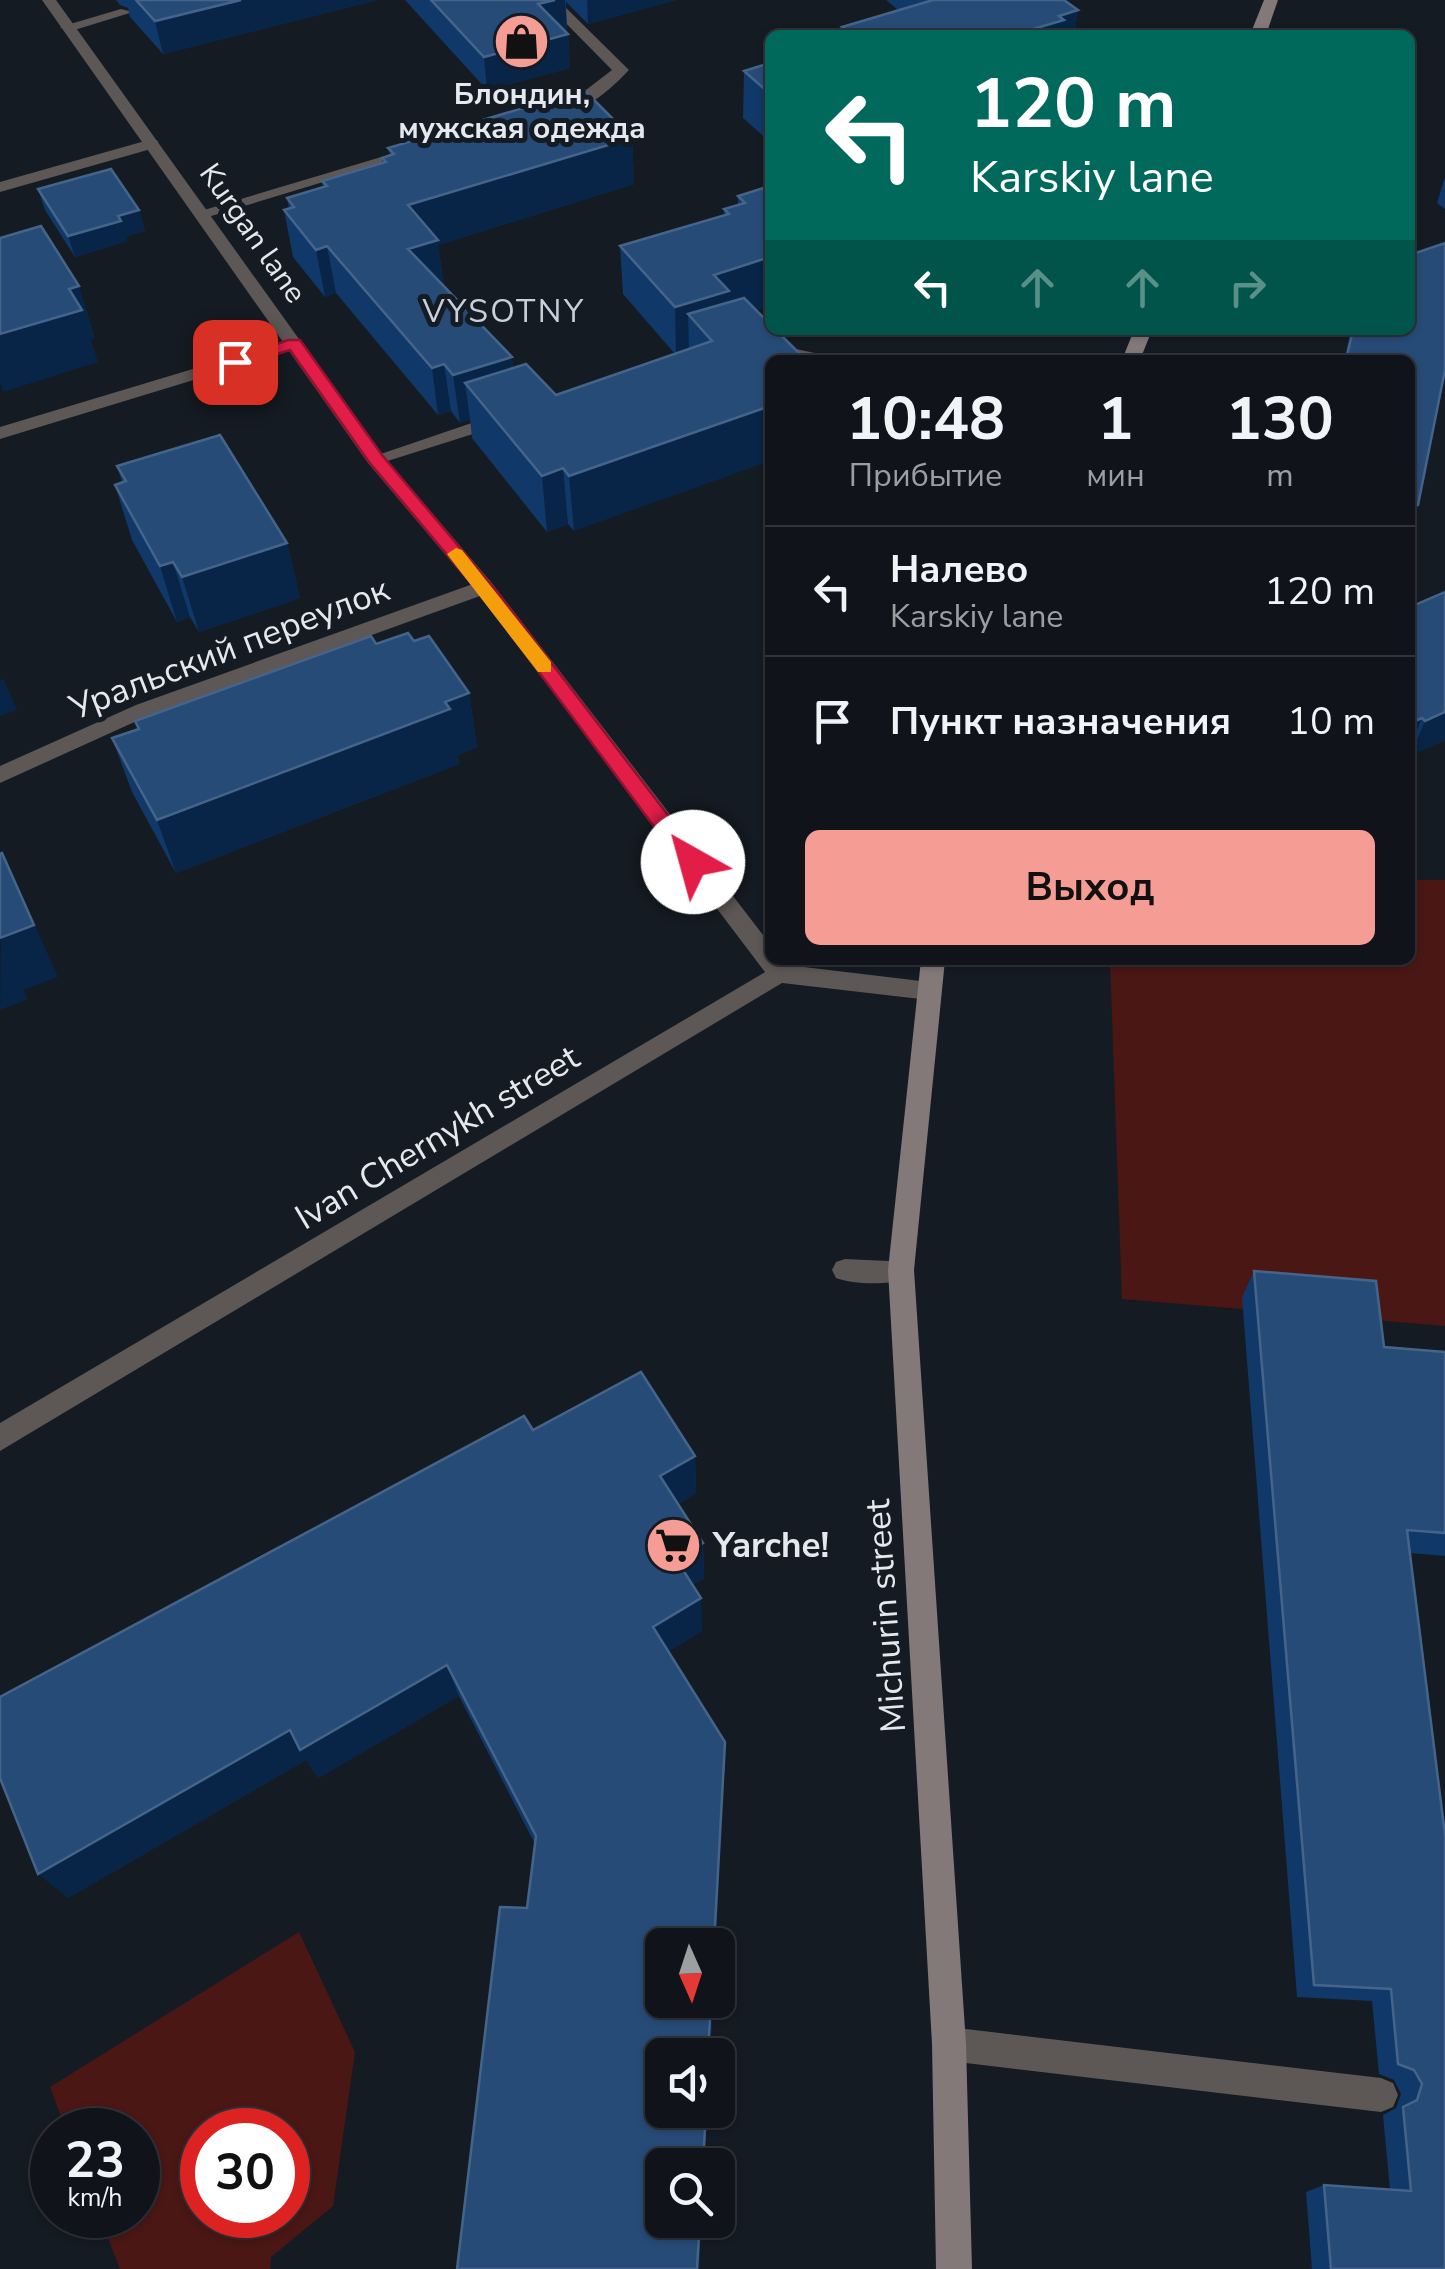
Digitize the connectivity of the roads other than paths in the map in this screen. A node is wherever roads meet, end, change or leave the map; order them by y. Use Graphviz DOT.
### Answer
graph roads {
  1 [pos="49,0"];
  2 [pos="550,0"];
  3 [pos="1271,0"];
  4 [pos="126,12"];
  5 [pos="68,26"];
  6 [pos="1260,30"];
  7 [pos="538,117"];
  8 [pos="152,144"];
  9 [pos="428,148"];
  10 [pos="0,186"];
  11 [pos="202,213"];
  12 [pos="744,343"];
  13 [pos="294,344"];
  14 [pos="800,355"];
  15 [pos="517,414"];
  16 [pos="0,433"];
  17 [pos="376,458"];
  18 [pos="484,587"];
  19 [pos="0,775"];
  20 [pos="765,955"];
  21 [pos="773,965"];
  22 [pos="932,965"];
  23 [pos="779,973"];
  24 [pos="929,991"];
  25 [pos="845,1270"];
  26 [pos="900,1270"];
  27 [pos="0,1438"];
  28 [pos="949,2044"];
  29 [pos="1381,2095"];
  30 [pos="954,2269"];
  1 -- 5 [label="street, Kurgan lane"];
  2 -- 7 [label="street"];
  3 -- 6 [label="street"];
  4 -- 5 [label="street"];
  5 -- 8 [label="street, Kurgan lane"];
  8 -- 10 [label="street"];
  8 -- 11 [label="street, Kurgan lane"];
  9 -- 11 [label="street"];
  11 -- 13 [label="street, Kurgan lane"];
  12 -- 14 [label="street"];
  13 -- 16 [label="street"];
  13 -- 17 [label="street, Kurgan lane"];
  15 -- 17 [label="street"];
  17 -- 18 [label="street, Kurgan lane"];
  18 -- 19 [label="street, Уральский переулок"];
  18 -- 20 [label="street, Kurgan lane"];
  21 -- 23 [label="street, Kurgan lane"];
  22 -- 24 [label="street, Michurin street"];
  23 -- 24 [label="street"];
  23 -- 27 [label="street, Ivan Chernykh street"];
  24 -- 26 [label="street, Michurin street"];
  25 -- 26 [label="street"];
  26 -- 28 [label="street, Michurin street"];
  28 -- 29 [label="street"];
  28 -- 30 [label="street, Michurin street"];
}
